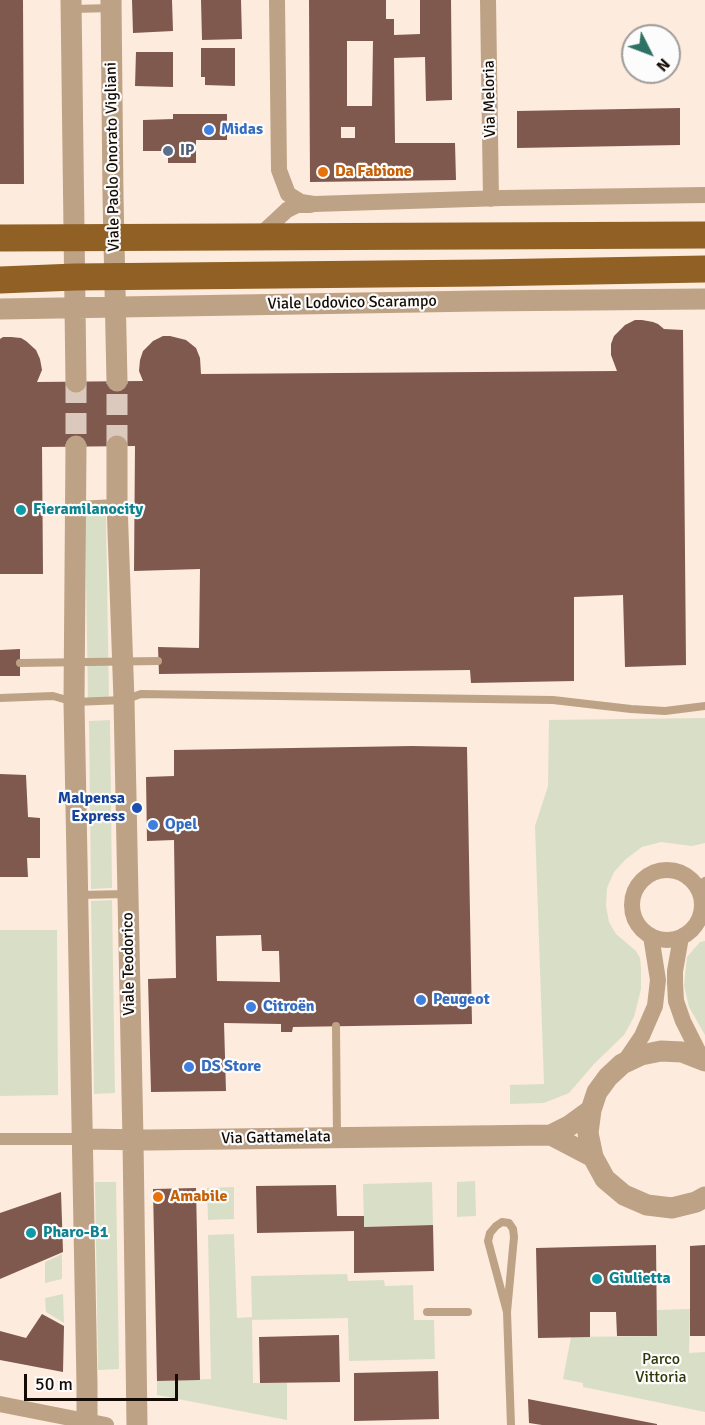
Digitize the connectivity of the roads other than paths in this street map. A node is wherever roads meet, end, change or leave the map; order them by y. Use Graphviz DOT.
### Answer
graph roads {
  1 [pos="276,0"];
  2 [pos="488,0"];
  3 [pos="111,4"];
  4 [pos="71,5"];
  5 [pos="705,195"];
  6 [pos="491,199"];
  7 [pos="314,204"];
  8 [pos="705,235"];
  9 [pos="258,237"];
  10 [pos="0,238"];
  11 [pos="74,238"];
  12 [pos="114,238"];
  13 [pos="705,269"];
  14 [pos="75,277"];
  15 [pos="115,277"];
  16 [pos="0,280"];
  17 [pos="705,299"];
  18 [pos="116,307"];
  19 [pos="76,308"];
  20 [pos="0,309"];
  21 [pos="117,381"];
  22 [pos="76,382"];
  23 [pos="76,446"];
  24 [pos="117,446"];
  25 [pos="117,503"];
  26 [pos="76,506"];
  27 [pos="158,661"];
  28 [pos="20,663"];
  29 [pos="0,698"];
  30 [pos="124,700"];
  31 [pos="74,702"];
  32 [pos="705,706"];
  33 [pos="701,884"];
  34 [pos="128,894"];
  35 [pos="78,895"];
  36 [pos="703,917"];
  37 [pos="651,936"];
  38 [pos="681,937"];
  39 [pos="336,1026"];
  40 [pos="704,1060"];
  41 [pos="622,1065"];
  42 [pos="591,1110"];
  43 [pos="551,1135"];
  44 [pos="338,1137"];
  45 [pos="83,1138"];
  46 [pos="0,1139"];
  47 [pos="133,1140"];
  48 [pos="593,1157"];
  49 [pos="705,1197"];
  50 [pos="427,1312"];
  51 [pos="468,1312"];
  52 [pos="507,1312"];
  53 [pos="0,1404"];
  54 [pos="93,1424"];
  55 [pos="137,1425"];
  56 [pos="511,1425"];
  1 -- 7 [label="street"];
  2 -- 6 [label="street, Via Meloria"];
  3 -- 4 [label="lane, Viale Paolo Onorato Vigliani"];
  3 -- 12 [label="street, Viale Paolo Onorato Vigliani"];
  4 -- 11 [label="street, Viale Paolo Onorato Vigliani"];
  5 -- 6 [label="street"];
  6 -- 7 [label="street"];
  7 -- 9 [label="street"];
  8 -- 9 [label="main road"];
  9 -- 12 [label="main road"];
  10 -- 11 [label="main road"];
  11 -- 12 [label="main road"];
  11 -- 14 [label="street"];
  12 -- 15 [label="street, Viale Paolo Onorato Vigliani"];
  13 -- 15 [label="main road, Viale Lodovico Scarampo"];
  14 -- 15 [label="main road, Viale Lodovico Scarampo"];
  14 -- 16 [label="main road, Viale Lodovico Scarampo"];
  14 -- 19 [label="street"];
  15 -- 18 [label="street, Viale Paolo Onorato Vigliani"];
  17 -- 18 [label="street, Viale Lodovico Scarampo"];
  18 -- 19 [label="street, Viale Lodovico Scarampo"];
  18 -- 21 [label="street"];
  19 -- 20 [label="street, Viale Lodovico Scarampo"];
  19 -- 22 [label="street"];
  23 -- 26 [label="street"];
  24 -- 25 [label="street, Viale Teodorico"];
  25 -- 26 [label="lane"];
  25 -- 30 [label="street, Viale Teodorico"];
  26 -- 31 [label="street"];
  27 -- 28 [label="lane, bridge"];
  29 -- 31 [label="lane"];
  30 -- 31 [label="lane"];
  30 -- 32 [label="lane"];
  30 -- 34 [label="street, Viale Teodorico"];
  31 -- 35 [label="street"];
  33 -- 36 [label="street"];
  33 -- 37 [label="street"];
  34 -- 35 [label="lane"];
  34 -- 47 [label="street, Viale Teodorico"];
  35 -- 45 [label="street"];
  36 -- 38 [label="street"];
  37 -- 38 [label="street"];
  37 -- 41 [label="street"];
  38 -- 40 [label="street"];
  39 -- 44 [label="lane"];
  40 -- 41 [label="street"];
  41 -- 42 [label="street"];
  42 -- 43 [label="street, Via Gattamelata"];
  42 -- 48 [label="street"];
  43 -- 44 [label="street, Via Gattamelata"];
  43 -- 48 [label="street, Via Gattamelata"];
  44 -- 47 [label="street, Via Gattamelata"];
  45 -- 46 [label="street, Via Gattamelata"];
  45 -- 47 [label="street, Via Gattamelata"];
  45 -- 54 [label="street"];
  47 -- 55 [label="street, Viale Teodorico"];
  48 -- 49 [label="street"];
  50 -- 51 [label="lane"];
  52 -- 52 [label="lane"];
  52 -- 56 [label="lane"];
  53 -- 54 [label="street"];
}
